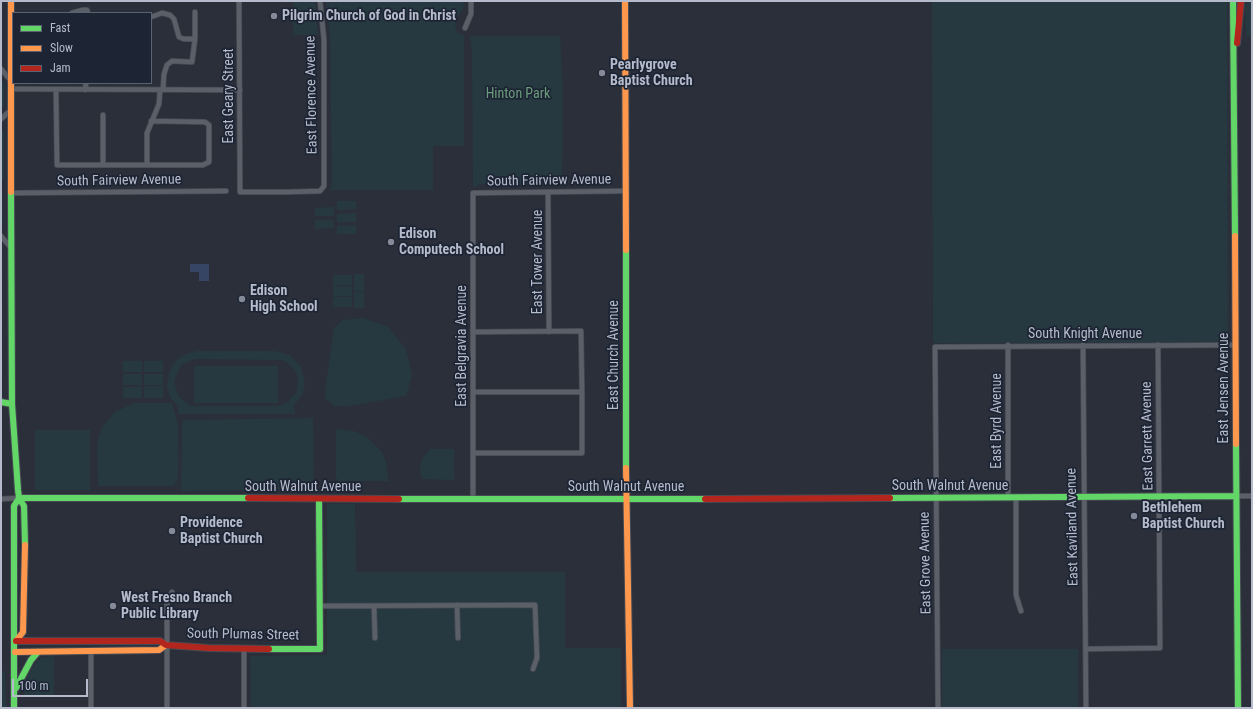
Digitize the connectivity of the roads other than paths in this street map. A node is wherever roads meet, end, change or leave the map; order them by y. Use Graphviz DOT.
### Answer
graph roads {
  1 [pos="11,1"];
  2 [pos="239,1"];
  3 [pos="320,1"];
  4 [pos="471,1"];
  5 [pos="625,1"];
  6 [pos="1233,1"];
  7 [pos="1241,1"];
  8 [pos="76,12"];
  9 [pos="88,12"];
  10 [pos="195,12"];
  11 [pos="152,17"];
  12 [pos="466,28"];
  13 [pos="195,39"];
  14 [pos="1234,68"];
  15 [pos="1,69"];
  16 [pos="11,80"];
  17 [pos="86,84"];
  18 [pos="11,89"];
  19 [pos="56,90"];
  20 [pos="85,90"];
  21 [pos="162,90"];
  22 [pos="240,90"];
  23 [pos="11,110"];
  24 [pos="102,115"];
  25 [pos="1,119"];
  26 [pos="151,121"];
  27 [pos="103,165"];
  28 [pos="147,165"];
  29 [pos="226,191"];
  30 [pos="625,191"];
  31 [pos="240,192"];
  32 [pos="548,192"];
  33 [pos="12,193"];
  34 [pos="474,193"];
  35 [pos="1,236"];
  36 [pos="12,249"];
  37 [pos="473,332"];
  38 [pos="549,332"];
  39 [pos="1008,345"];
  40 [pos="1083,345"];
  41 [pos="1158,345"];
  42 [pos="1236,345"];
  43 [pos="935,347"];
  44 [pos="473,392"];
  45 [pos="582,392"];
  46 [pos="1,402"];
  47 [pos="12,404"];
  48 [pos="474,453"];
  49 [pos="1159,496"];
  50 [pos="1236,496"];
  51 [pos="1252,496"];
  52 [pos="19,498"];
  53 [pos="936,498"];
  54 [pos="1008,498"];
  55 [pos="1016,498"];
  56 [pos="1083,498"];
  57 [pos="1,499"];
  58 [pos="319,499"];
  59 [pos="474,499"];
  60 [pos="626,499"];
  61 [pos="172,592"];
  62 [pos="457,605"];
  63 [pos="320,606"];
  64 [pos="374,606"];
  65 [pos="1021,611"];
  66 [pos="375,638"];
  67 [pos="458,638"];
  68 [pos="16,641"];
  69 [pos="166,646"];
  70 [pos="244,649"];
  71 [pos="1086,649"];
  72 [pos="91,651"];
  73 [pos="15,652"];
  74 [pos="38,652"];
  75 [pos="532,669"];
  76 [pos="15,691"];
  77 [pos="14,708"];
  78 [pos="92,708"];
  79 [pos="167,708"];
  80 [pos="244,708"];
  81 [pos="630,708"];
  82 [pos="938,708"];
  83 [pos="1086,708"];
  84 [pos="1238,708"];
  1 -- 16 [label="street"];
  2 -- 22 [label="street, East Geary Street"];
  3 -- 31 [label="street, East Florence Avenue"];
  4 -- 12 [label="street"];
  5 -- 30 [label="street, East Church Avenue"];
  6 -- 14 [label="street, East Jensen Avenue"];
  7 -- 14 [label="street, East Jensen Avenue"];
  8 -- 9 [label="street"];
  10 -- 13 [label="street"];
  11 -- 13 [label="street"];
  13 -- 21 [label="street"];
  14 -- 42 [label="street, East Jensen Avenue"];
  15 -- 16 [label="street"];
  16 -- 18 [label="street"];
  17 -- 20 [label="street"];
  18 -- 19 [label="street"];
  18 -- 23 [label="street"];
  19 -- 20 [label="street"];
  19 -- 27 [label="street"];
  20 -- 21 [label="street"];
  21 -- 22 [label="street"];
  21 -- 26 [label="street"];
  22 -- 31 [label="street, East Geary Street"];
  23 -- 25 [label="street"];
  23 -- 33 [label="street"];
  24 -- 27 [label="street"];
  26 -- 28 [label="street"];
  26 -- 28 [label="street"];
  27 -- 28 [label="street"];
  29 -- 33 [label="street, South Fairview Avenue"];
  30 -- 32 [label="street, South Fairview Avenue"];
  30 -- 60 [label="street, East Church Avenue"];
  32 -- 34 [label="street, South Fairview Avenue"];
  32 -- 38 [label="street, East Tower Avenue"];
  33 -- 36 [label="street"];
  34 -- 37 [label="street, East Belgravia Avenue"];
  35 -- 36 [label="street"];
  36 -- 47 [label="street"];
  37 -- 38 [label="street"];
  37 -- 44 [label="street, East Belgravia Avenue"];
  38 -- 45 [label="street"];
  39 -- 40 [label="street, South Knight Avenue"];
  39 -- 43 [label="street, South Knight Avenue"];
  39 -- 54 [label="street, East Byrd Avenue"];
  40 -- 41 [label="street, South Knight Avenue"];
  40 -- 56 [label="street, East Kaviland Avenue"];
  41 -- 42 [label="street, South Knight Avenue"];
  41 -- 49 [label="street, East Garrett Avenue"];
  42 -- 50 [label="street, East Jensen Avenue"];
  43 -- 53 [label="street, East Grove Avenue"];
  44 -- 45 [label="street"];
  44 -- 48 [label="street, East Belgravia Avenue"];
  45 -- 48 [label="street"];
  46 -- 47 [label="street"];
  47 -- 52 [label="street"];
  48 -- 59 [label="street, East Belgravia Avenue"];
  49 -- 50 [label="street, South Walnut Avenue"];
  49 -- 56 [label="street, South Walnut Avenue"];
  49 -- 71 [label="street, East Garrett Avenue"];
  50 -- 51 [label="street, South Walnut Avenue"];
  50 -- 84 [label="street, East Jensen Avenue"];
  52 -- 57 [label="street, South Walnut Avenue"];
  52 -- 58 [label="street, South Walnut Avenue"];
  52 -- 68 [label="street"];
  52 -- 68 [label="street"];
  53 -- 54 [label="street, South Walnut Avenue"];
  53 -- 60 [label="street, South Walnut Avenue"];
  53 -- 82 [label="street, East Grove Avenue"];
  54 -- 55 [label="street, South Walnut Avenue"];
  55 -- 56 [label="street, South Walnut Avenue"];
  55 -- 65 [label="street"];
  56 -- 71 [label="street, East Kaviland Avenue"];
  58 -- 59 [label="street, South Walnut Avenue"];
  58 -- 63 [label="street"];
  59 -- 60 [label="street, South Walnut Avenue"];
  60 -- 81 [label="street, East Church Avenue"];
  61 -- 69 [label="street"];
  62 -- 64 [label="street"];
  62 -- 67 [label="street"];
  62 -- 75 [label="street"];
  63 -- 64 [label="street"];
  63 -- 70 [label="street, South Plumas Street"];
  64 -- 66 [label="street"];
  68 -- 69 [label="street, South Plumas Street"];
  68 -- 73 [label="street"];
  69 -- 70 [label="street, South Plumas Street"];
  69 -- 72 [label="street, South Plumas Street"];
  69 -- 79 [label="street"];
  70 -- 80 [label="street"];
  71 -- 83 [label="street, East Kaviland Avenue"];
  72 -- 74 [label="street, South Plumas Street"];
  72 -- 78 [label="street"];
  73 -- 74 [label="street, South Plumas Street"];
  73 -- 76 [label="street"];
  74 -- 76 [label="street"];
  76 -- 77 [label="street"];
}
